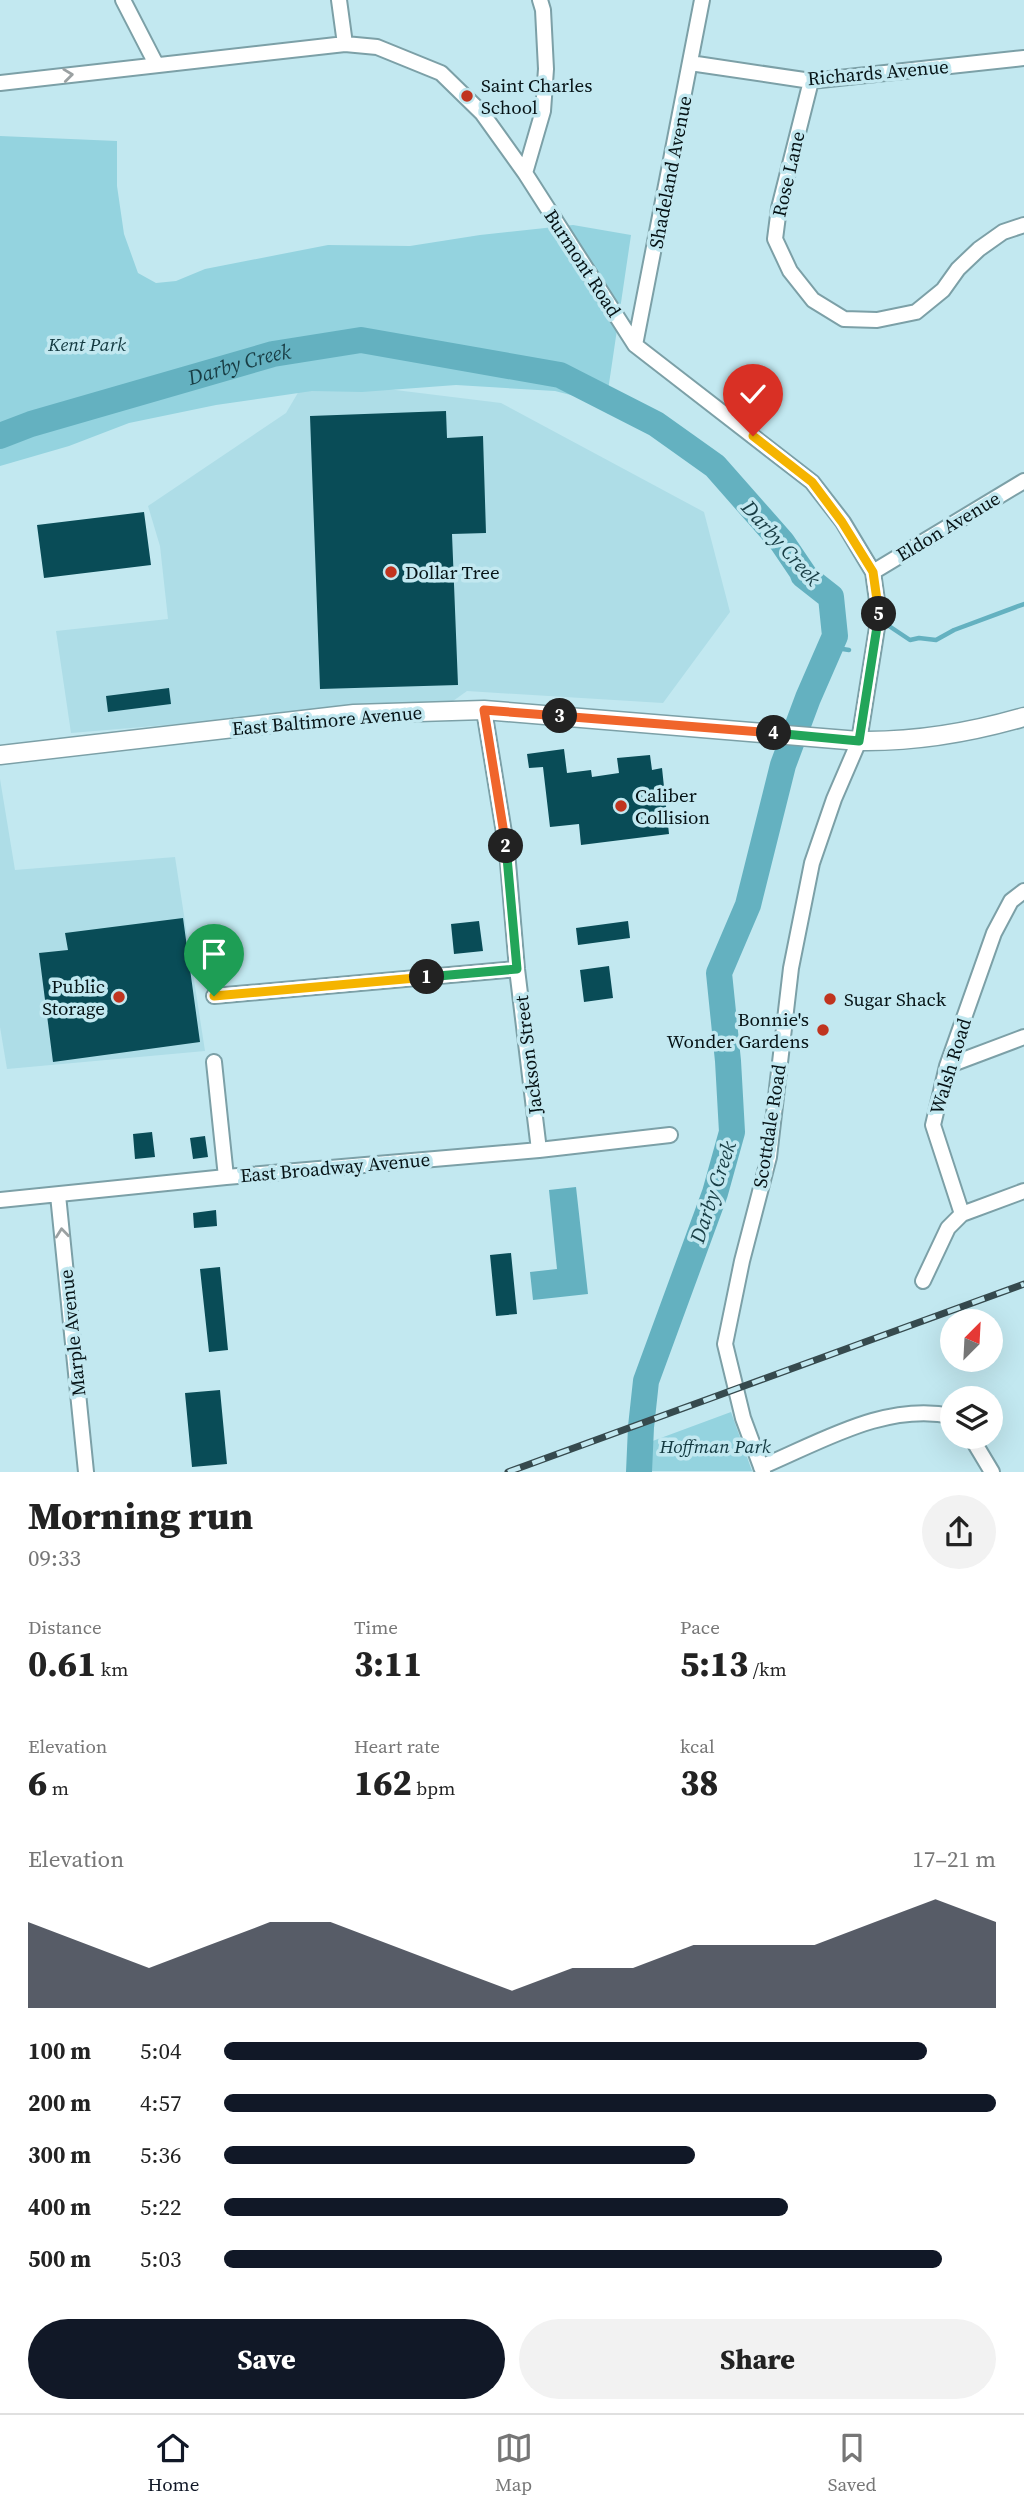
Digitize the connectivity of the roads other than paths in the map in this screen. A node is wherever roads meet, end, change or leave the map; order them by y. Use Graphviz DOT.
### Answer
graph roads {
  1 [pos="123,0"];
  2 [pos="339,0"];
  3 [pos="540,0"];
  4 [pos="702,0"];
  5 [pos="345,44"];
  6 [pos="1024,58"];
  7 [pos="690,63"];
  8 [pos="156,64"];
  9 [pos="811,81"];
  10 [pos="0,83"];
  11 [pos="525,173"];
  12 [pos="1024,225"];
  13 [pos="635,345"];
  14 [pos="1024,481"];
  15 [pos="873,572"];
  16 [pos="484,710"];
  17 [pos="1024,718"];
  18 [pos="859,741"];
  19 [pos="0,755"];
  20 [pos="1024,891"];
  21 [pos="517,969"];
  22 [pos="214,996"];
  23 [pos="1024,1037"];
  24 [pos="214,1062"];
  25 [pos="947,1066"];
  26 [pos="670,1135"];
  27 [pos="539,1150"];
  28 [pos="226,1177"];
  29 [pos="1024,1191"];
  30 [pos="58,1195"];
  31 [pos="0,1200"];
  32 [pos="962,1214"];
  33 [pos="923,1281"];
  34 [pos="940,1413"];
  35 [pos="978,1449"];
  36 [pos="762,1469"];
  37 [pos="86,1472"];
  38 [pos="992,1472"];
  1 -- 8 [label="street"];
  2 -- 5 [label="street"];
  3 -- 11 [label="street"];
  4 -- 7 [label="street, Shadeland Avenue"];
  5 -- 8 [label="street, Burmont Road"];
  5 -- 11 [label="street, Burmont Road"];
  6 -- 9 [label="street, Richards Avenue"];
  7 -- 9 [label="street, Richards Avenue"];
  7 -- 13 [label="street, Shadeland Avenue"];
  10 -- 8 [label="street, Burmont Road, one-way"];
  9 -- 12 [label="street, Rose Lane"];
  11 -- 13 [label="street, Burmont Road"];
  13 -- 15 [label="street, Burmont Road"];
  14 -- 15 [label="street, Eldon Avenue"];
  15 -- 18 [label="street, Burmont Road"];
  16 -- 18 [label="main road, East Baltimore Avenue"];
  16 -- 19 [label="main road, East Baltimore Avenue"];
  16 -- 21 [label="street, Jackson Street"];
  17 -- 18 [label="main road, East Baltimore Avenue"];
  18 -- 36 [label="street, Scottdale Road"];
  20 -- 25 [label="street, Walsh Road"];
  21 -- 22 [label="street"];
  21 -- 27 [label="street, Jackson Street"];
  23 -- 25 [label="street"];
  24 -- 28 [label="street"];
  25 -- 32 [label="street, Walsh Road"];
  26 -- 27 [label="street, East Broadway Avenue"];
  27 -- 28 [label="street, East Broadway Avenue"];
  28 -- 30 [label="street, East Broadway Avenue"];
  29 -- 32 [label="street"];
  30 -- 31 [label="street, East Broadway Avenue"];
  37 -- 30 [label="street, Marple Avenue, one-way"];
  32 -- 33 [label="street"];
  34 -- 36 [label="street"];
  35 -- 38 [label="street"];
}
